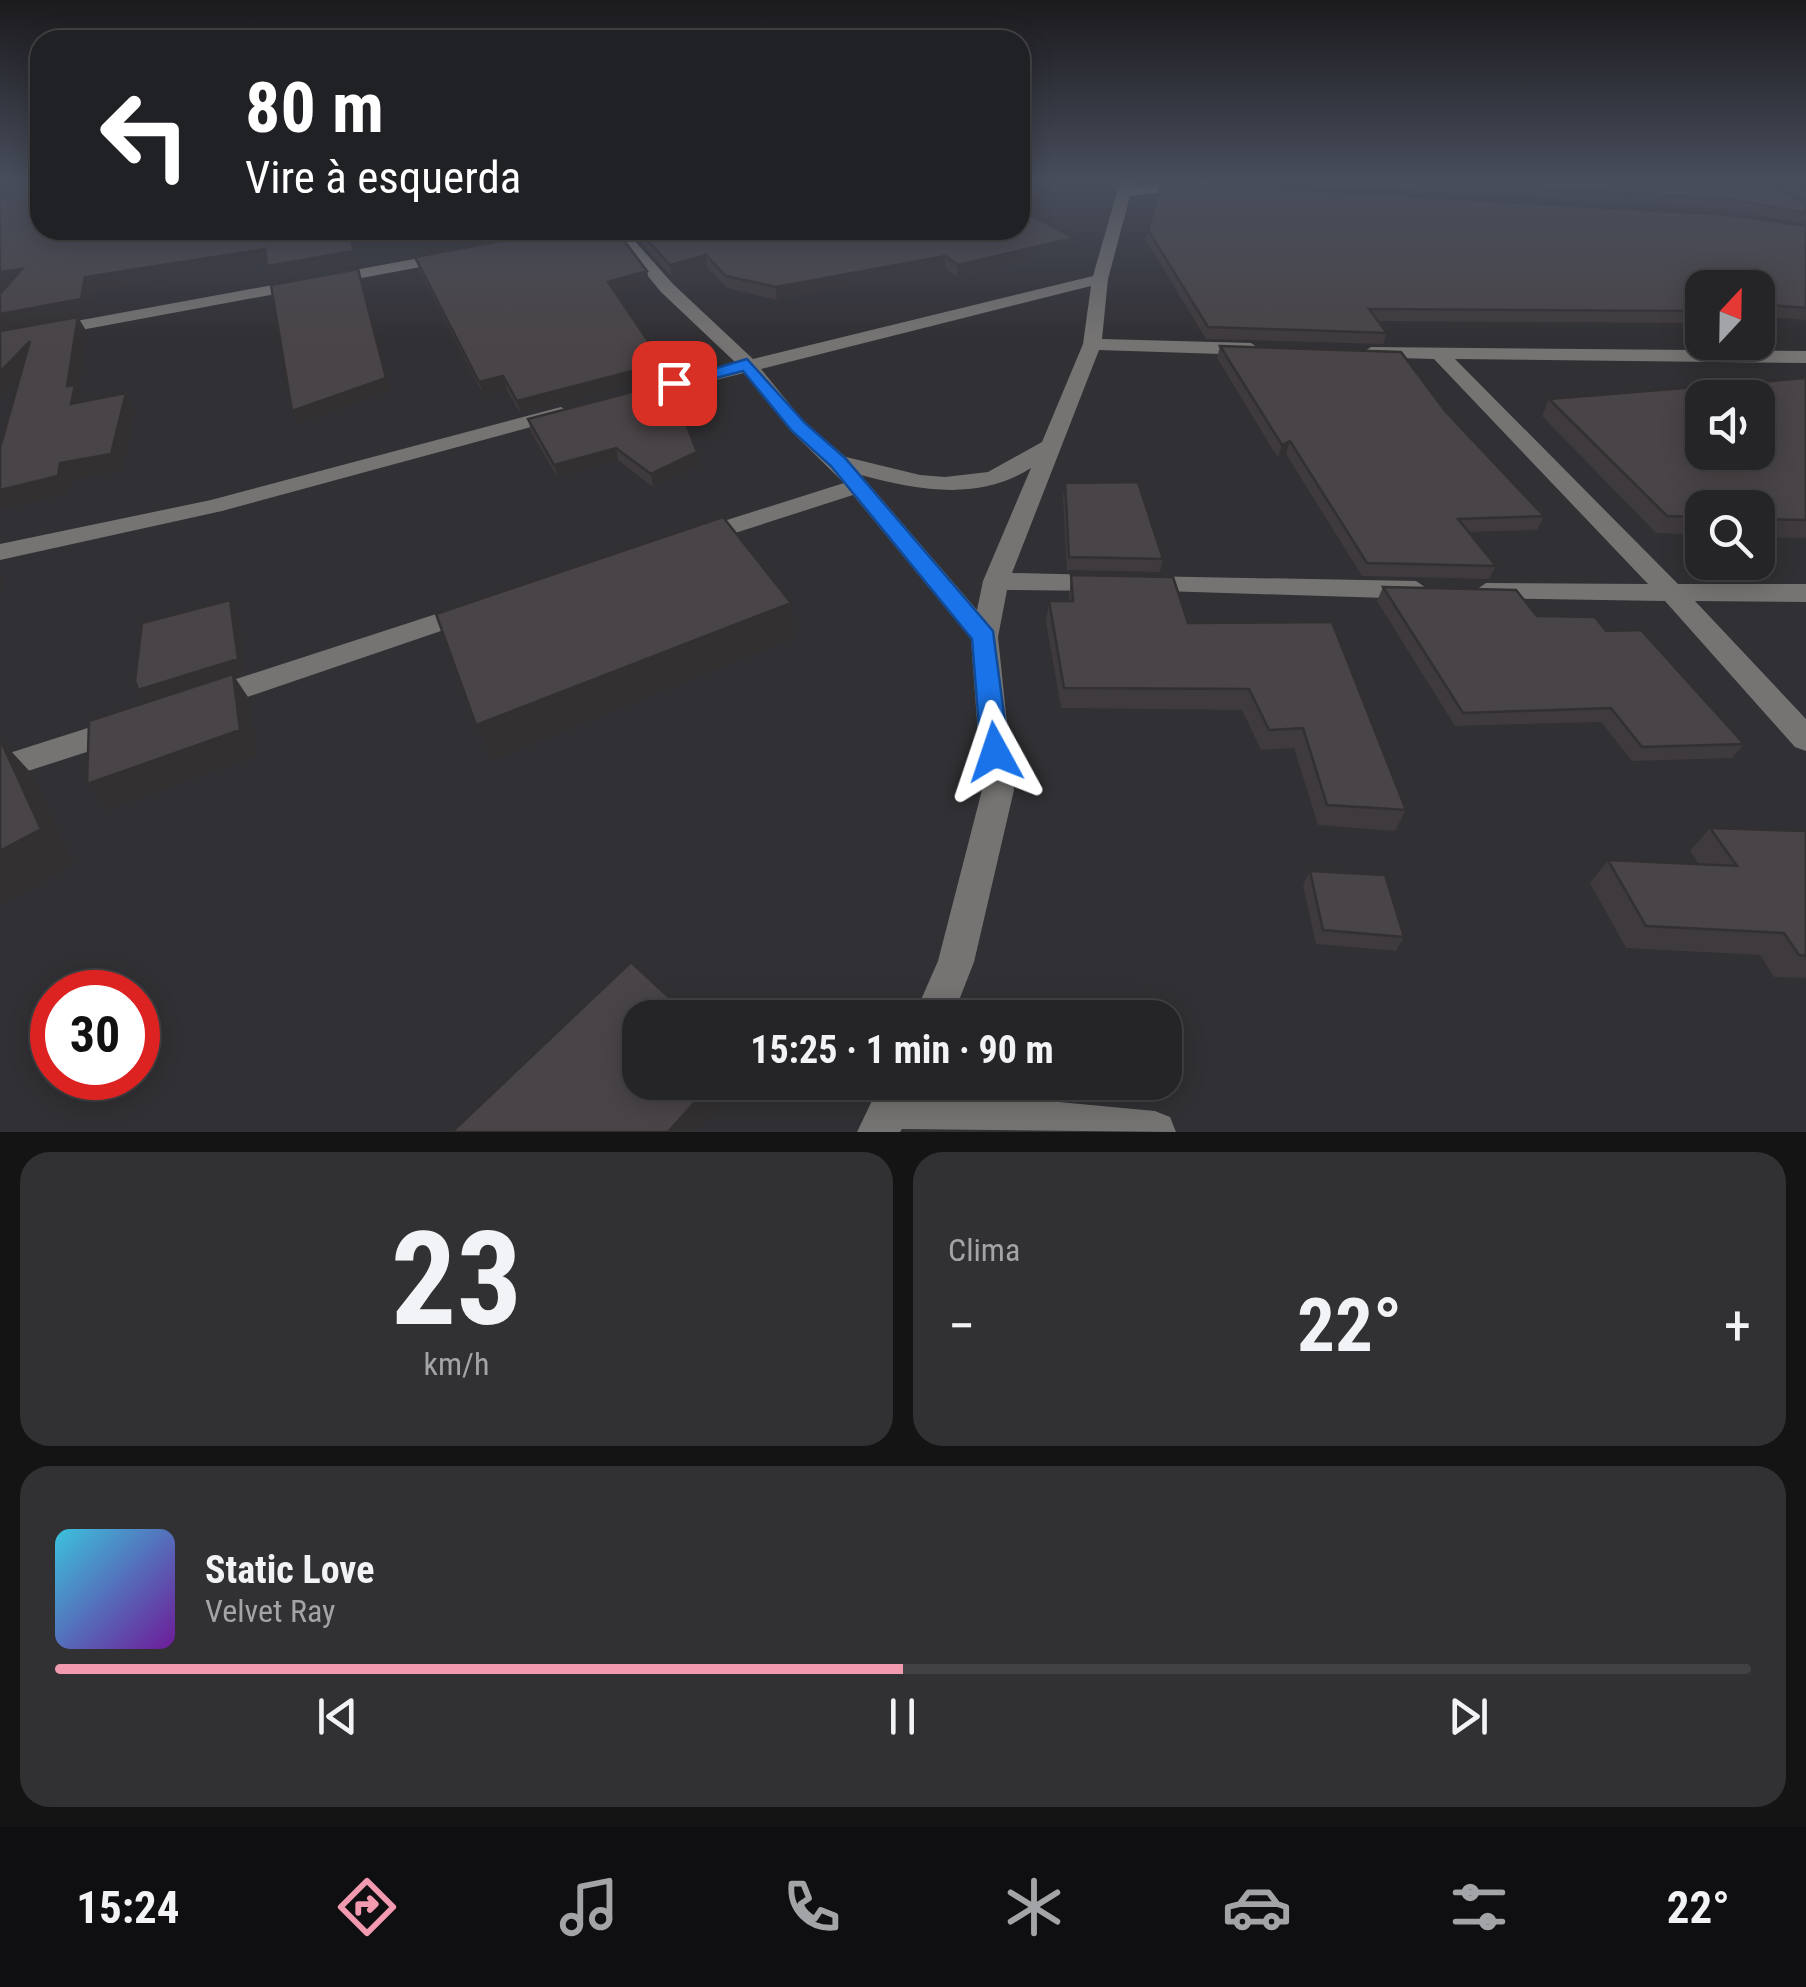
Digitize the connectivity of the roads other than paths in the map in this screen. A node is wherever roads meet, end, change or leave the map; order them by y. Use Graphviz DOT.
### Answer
graph roads {
  1 [pos="1114,234"];
  2 [pos="625,240"];
  3 [pos="459,256"];
  4 [pos="1100,279"];
  5 [pos="0,340"];
  6 [pos="1092,344"];
  7 [pos="1266,350"];
  8 [pos="1344,352"];
  9 [pos="1441,356"];
  10 [pos="1806,356"];
  11 [pos="747,364"];
  12 [pos="619,398"];
  13 [pos="582,407"];
  14 [pos="1047,445"];
  15 [pos="838,462"];
  16 [pos="858,486"];
  17 [pos="673,544"];
  18 [pos="0,552"];
  19 [pos="996,581"];
  20 [pos="1806,593"];
  21 [pos="1674,596"];
  22 [pos="488,605"];
  23 [pos="984,637"];
  24 [pos="176,711"];
  25 [pos="139,723"];
  26 [pos="1806,739"];
  27 [pos="0,768"];
  28 [pos="940,1000"];
  29 [pos="891,1107"];
  30 [pos="1154,1132"];
  1 -- 4 [label="street"];
  2 -- 11 [label="street"];
  3 -- 5 [label="street"];
  4 -- 6 [label="street"];
  4 -- 11 [label="street"];
  6 -- 7 [label="street"];
  6 -- 14 [label="street"];
  8 -- 9 [label="street"];
  9 -- 10 [label="street"];
  9 -- 21 [label="street"];
  11 -- 12 [label="street"];
  11 -- 15 [label="street"];
  13 -- 18 [label="street"];
  14 -- 15 [label="street"];
  14 -- 19 [label="street"];
  15 -- 16 [label="street"];
  16 -- 17 [label="street"];
  16 -- 23 [label="street"];
  19 -- 21 [label="street"];
  19 -- 23 [label="street"];
  20 -- 21 [label="street"];
  21 -- 26 [label="street"];
  22 -- 24 [label="street"];
  23 -- 28 [label="street"];
  25 -- 27 [label="street"];
  29 -- 30 [label="street"];
}
